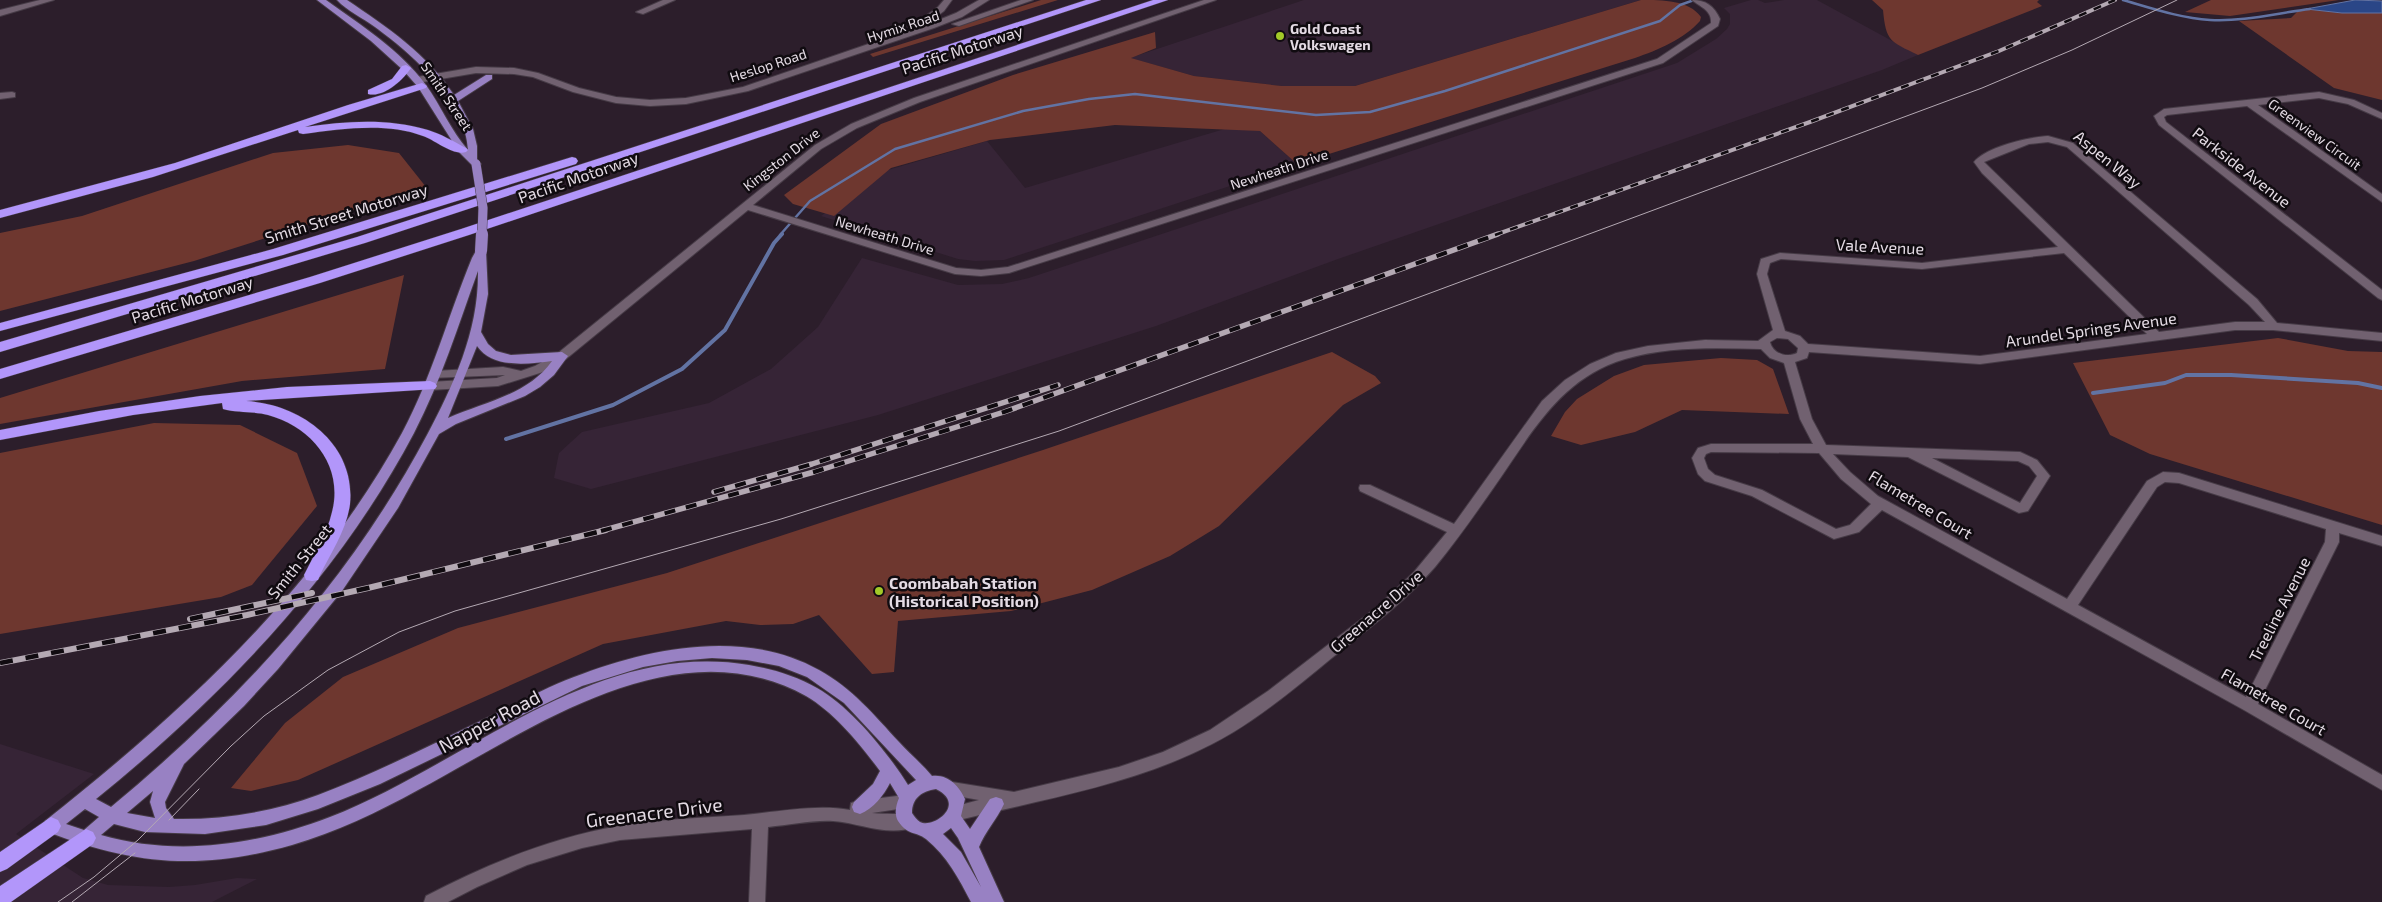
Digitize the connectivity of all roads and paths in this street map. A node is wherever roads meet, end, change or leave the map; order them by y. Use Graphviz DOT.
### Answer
graph roads {
  1 [pos="50,0"];
  2 [pos="321,0"];
  3 [pos="341,0"];
  4 [pos="671,0"];
  5 [pos="948,0"];
  6 [pos="985,0"];
  7 [pos="1029,0"];
  8 [pos="1096,0"];
  9 [pos="1163,0"];
  10 [pos="1212,0"];
  11 [pos="1700,3"];
  12 [pos="640,12"];
  13 [pos="0,13"];
  14 [pos="902,35"];
  15 [pos="812,66"];
  16 [pos="406,68"];
  17 [pos="489,77"];
  18 [pos="439,79"];
  19 [pos="551,82"];
  20 [pos="420,83"];
  21 [pos="12,95"];
  22 [pos="0,96"];
  23 [pos="362,96"];
  24 [pos="454,100"];
  25 [pos="2248,102"];
  26 [pos="2382,116"];
  27 [pos="700,128"];
  28 [pos="238,147"];
  29 [pos="462,150"];
  30 [pos="474,162"];
  31 [pos="2382,199"];
  32 [pos="0,206"];
  33 [pos="746,206"];
  34 [pos="0,214"];
  35 [pos="2068,249"];
  36 [pos="481,251"];
  37 [pos="2382,296"];
  38 [pos="2273,326"];
  39 [pos="0,327"];
  40 [pos="475,331"];
  41 [pos="1780,334"];
  42 [pos="2156,336"];
  43 [pos="2382,337"];
  44 [pos="1764,345"];
  45 [pos="0,347"];
  46 [pos="1804,348"];
  47 [pos="562,356"];
  48 [pos="1789,360"];
  49 [pos="0,374"];
  50 [pos="460,379"];
  51 [pos="433,380"];
  52 [pos="184,402"];
  53 [pos="434,433"];
  54 [pos="0,435"];
  55 [pos="1822,449"];
  56 [pos="1913,454"];
  57 [pos="1365,488"];
  58 [pos="1880,503"];
  59 [pos="2333,526"];
  60 [pos="1456,530"];
  61 [pos="2382,541"];
  62 [pos="312,575"];
  63 [pos="2069,608"];
  64 [pos="2249,706"];
  65 [pos="178,759"];
  66 [pos="889,769"];
  67 [pos="928,783"];
  68 [pos="2382,783"];
  69 [pos="952,789"];
  70 [pos="906,799"];
  71 [pos="1015,799"];
  72 [pos="84,800"];
  73 [pos="996,804"];
  74 [pos="860,807"];
  75 [pos="832,814"];
  76 [pos="954,815"];
  77 [pos="112,816"];
  78 [pos="760,820"];
  79 [pos="908,822"];
  80 [pos="51,826"];
  81 [pos="170,826"];
  82 [pos="929,831"];
  83 [pos="86,838"];
  84 [pos="970,849"];
  85 [pos="0,863"];
  86 [pos="0,898"];
  87 [pos="432,902"];
  88 [pos="757,902"];
  89 [pos="980,902"];
  90 [pos="996,902"];
  1 -- 13 [label="street"];
  2 -- 16 [label="main road, Smith Street"];
  3 -- 18 [label="main road, Smith Street"];
  4 -- 12 [label="street"];
  5 -- 14 [label="street, Hymix Road"];
  6 -- 14 [label="street, Heslop Road"];
  7 -- 15 [label="street, Hymix Road"];
  8 -- 27 [label="highway, Pacific Motorway"];
  9 -- 49 [label="highway, Pacific Motorway"];
  10 -- 33 [label="street, Kingston Drive"];
  11 -- 33 [label="street, Newheath Drive"];
  14 -- 15 [label="street, Heslop Road"];
  15 -- 19 [label="street, Heslop Road"];
  16 -- 20 [label="main road, Smith Street"];
  16 -- 23 [label="highway"];
  17 -- 18 [label="street, Heslop Road"];
  17 -- 19 [label="street, Heslop Road"];
  17 -- 24 [label="main road"];
  18 -- 19 [label="street, Heslop Road"];
  18 -- 20 [label="street, Heslop Road"];
  18 -- 24 [label="main road, Smith Street"];
  20 -- 23 [label="highway"];
  20 -- 28 [label="highway"];
  20 -- 29 [label="main road, Smith Street"];
  21 -- 22 [label="street"];
  23 -- 32 [label="highway"];
  24 -- 30 [label="main road, Smith Street"];
  25 -- 26 [label="street, Greenview Circuit"];
  25 -- 31 [label="street, Greenview Circuit"];
  25 -- 37 [label="street, Parkside Avenue"];
  27 -- 39 [label="highway, Smith Street Motorway"];
  27 -- 45 [label="highway, Pacific Motorway"];
  28 -- 29 [label="highway"];
  28 -- 34 [label="highway"];
  29 -- 30 [label="main road, Smith Street"];
  30 -- 36 [label="main road, Smith Street, bridge"];
  33 -- 47 [label="street, Kingston Drive"];
  35 -- 38 [label="street, Aspen Way"];
  35 -- 41 [label="street, Vale Avenue"];
  35 -- 42 [label="street, Aspen Way"];
  36 -- 40 [label="main road, Smith Street"];
  36 -- 51 [label="main road, Smith Street"];
  38 -- 42 [label="street, Arundel Springs Avenue"];
  38 -- 43 [label="street, Arundel Springs Avenue"];
  40 -- 47 [label="main road"];
  40 -- 50 [label="main road, Smith Street"];
  41 -- 44 [label="street"];
  41 -- 46 [label="street"];
  42 -- 46 [label="street, Arundel Springs Avenue"];
  44 -- 48 [label="street"];
  44 -- 60 [label="street, Greenacre Drive"];
  46 -- 48 [label="street"];
  47 -- 50 [label="street, Kingston Drive"];
  47 -- 53 [label="main road"];
  48 -- 55 [label="street, Flametree Court"];
  50 -- 51 [label="street, Kingston Drive"];
  50 -- 53 [label="main road, Smith Street"];
  51 -- 52 [label="highway"];
  51 -- 62 [label="main road, Smith Street"];
  52 -- 54 [label="highway"];
  52 -- 62 [label="highway"];
  53 -- 65 [label="main road, Smith Street"];
  55 -- 56 [label="street"];
  55 -- 58 [label="street, Flametree Court"];
  55 -- 58 [label="street"];
  56 -- 56 [label="street"];
  57 -- 60 [label="street"];
  58 -- 63 [label="street, Flametree Court"];
  59 -- 61 [label="street"];
  59 -- 63 [label="street"];
  59 -- 64 [label="street, Treeline Avenue"];
  60 -- 71 [label="street, Greenacre Drive"];
  62 -- 72 [label="main road, Smith Street"];
  63 -- 64 [label="street, Flametree Court"];
  64 -- 68 [label="street, Flametree Court"];
  65 -- 77 [label="main road, Smith Street"];
  65 -- 81 [label="main road"];
  66 -- 70 [label="main road, Napper Road"];
  66 -- 74 [label="main road"];
  66 -- 83 [label="main road, Napper Road"];
  67 -- 69 [label="main road"];
  67 -- 70 [label="main road"];
  67 -- 81 [label="main road, Napper Road"];
  69 -- 71 [label="street"];
  69 -- 76 [label="main road"];
  70 -- 74 [label="street, Greenacre Drive"];
  70 -- 79 [label="main road"];
  71 -- 73 [label="street, Greenacre Drive"];
  72 -- 77 [label="main road, Napper Road"];
  72 -- 80 [label="main road, Smith Street"];
  73 -- 76 [label="street, Greenacre Drive"];
  73 -- 84 [label="main road"];
  74 -- 75 [label="street, Greenacre Drive"];
  75 -- 78 [label="street, Greenacre Drive"];
  75 -- 79 [label="street, Greenacre Drive"];
  76 -- 82 [label="main road"];
  76 -- 84 [label="main road"];
  77 -- 81 [label="main road, Napper Road"];
  77 -- 83 [label="main road, Smith Street"];
  78 -- 87 [label="street, Greenacre Drive"];
  78 -- 88 [label="street"];
  79 -- 82 [label="main road"];
  80 -- 83 [label="main road, Napper Road"];
  80 -- 85 [label="highway"];
  82 -- 89 [label="main road"];
  83 -- 86 [label="highway"];
  84 -- 90 [label="main road"];
}
